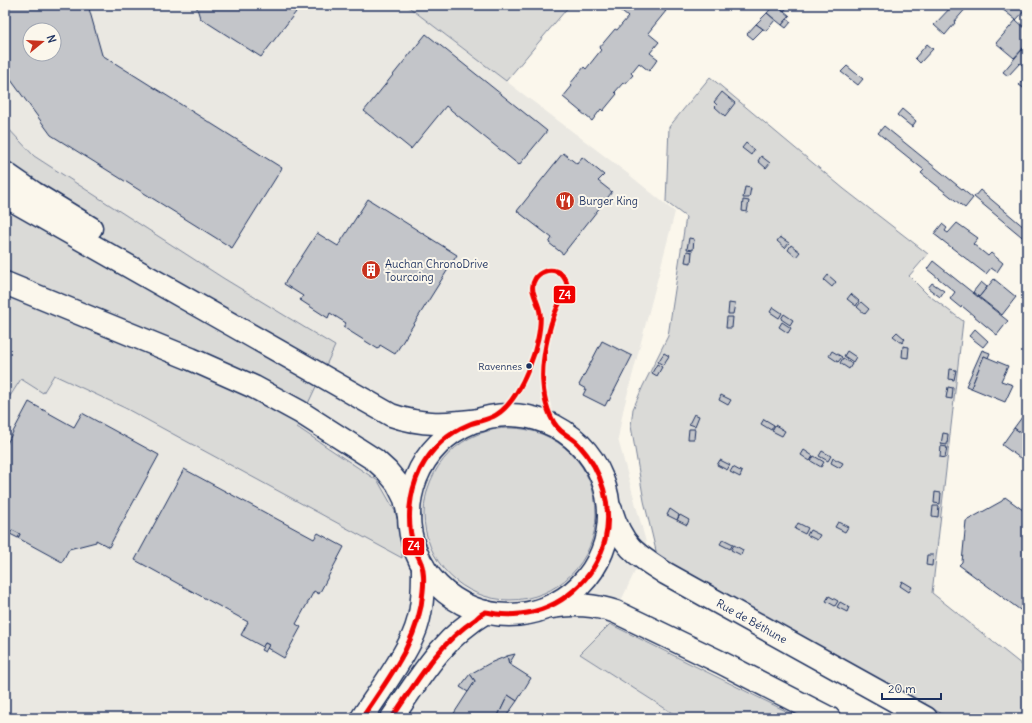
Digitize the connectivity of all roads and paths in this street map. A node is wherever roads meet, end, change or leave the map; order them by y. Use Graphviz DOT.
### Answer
graph roads {
  1 [pos="5,173"];
  2 [pos="5,196"];
  3 [pos="5,283"];
  4 [pos="307,368"];
  5 [pos="481,420"];
  6 [pos="606,496"];
  7 [pos="409,516"];
  8 [pos="423,566"];
  9 [pos="541,610"];
  10 [pos="486,612"];
  11 [pos="362,718"];
  12 [pos="392,718"];
  13 [pos="830,718"];
  14 [pos="926,718"];
  1 -- 4 [label="main road"];
  2 -- 4 [label="main road"];
  3 -- 7 [label="main road"];
  4 -- 5 [label="main road"];
  5 -- 6 [label="main road"];
  5 -- 7 [label="main road"];
  6 -- 9 [label="main road"];
  6 -- 14 [label="main road, Rue de Béthune"];
  7 -- 8 [label="main road"];
  8 -- 10 [label="main road"];
  8 -- 11 [label="main road"];
  9 -- 10 [label="main road"];
  9 -- 13 [label="main road"];
  10 -- 12 [label="main road"];
}
